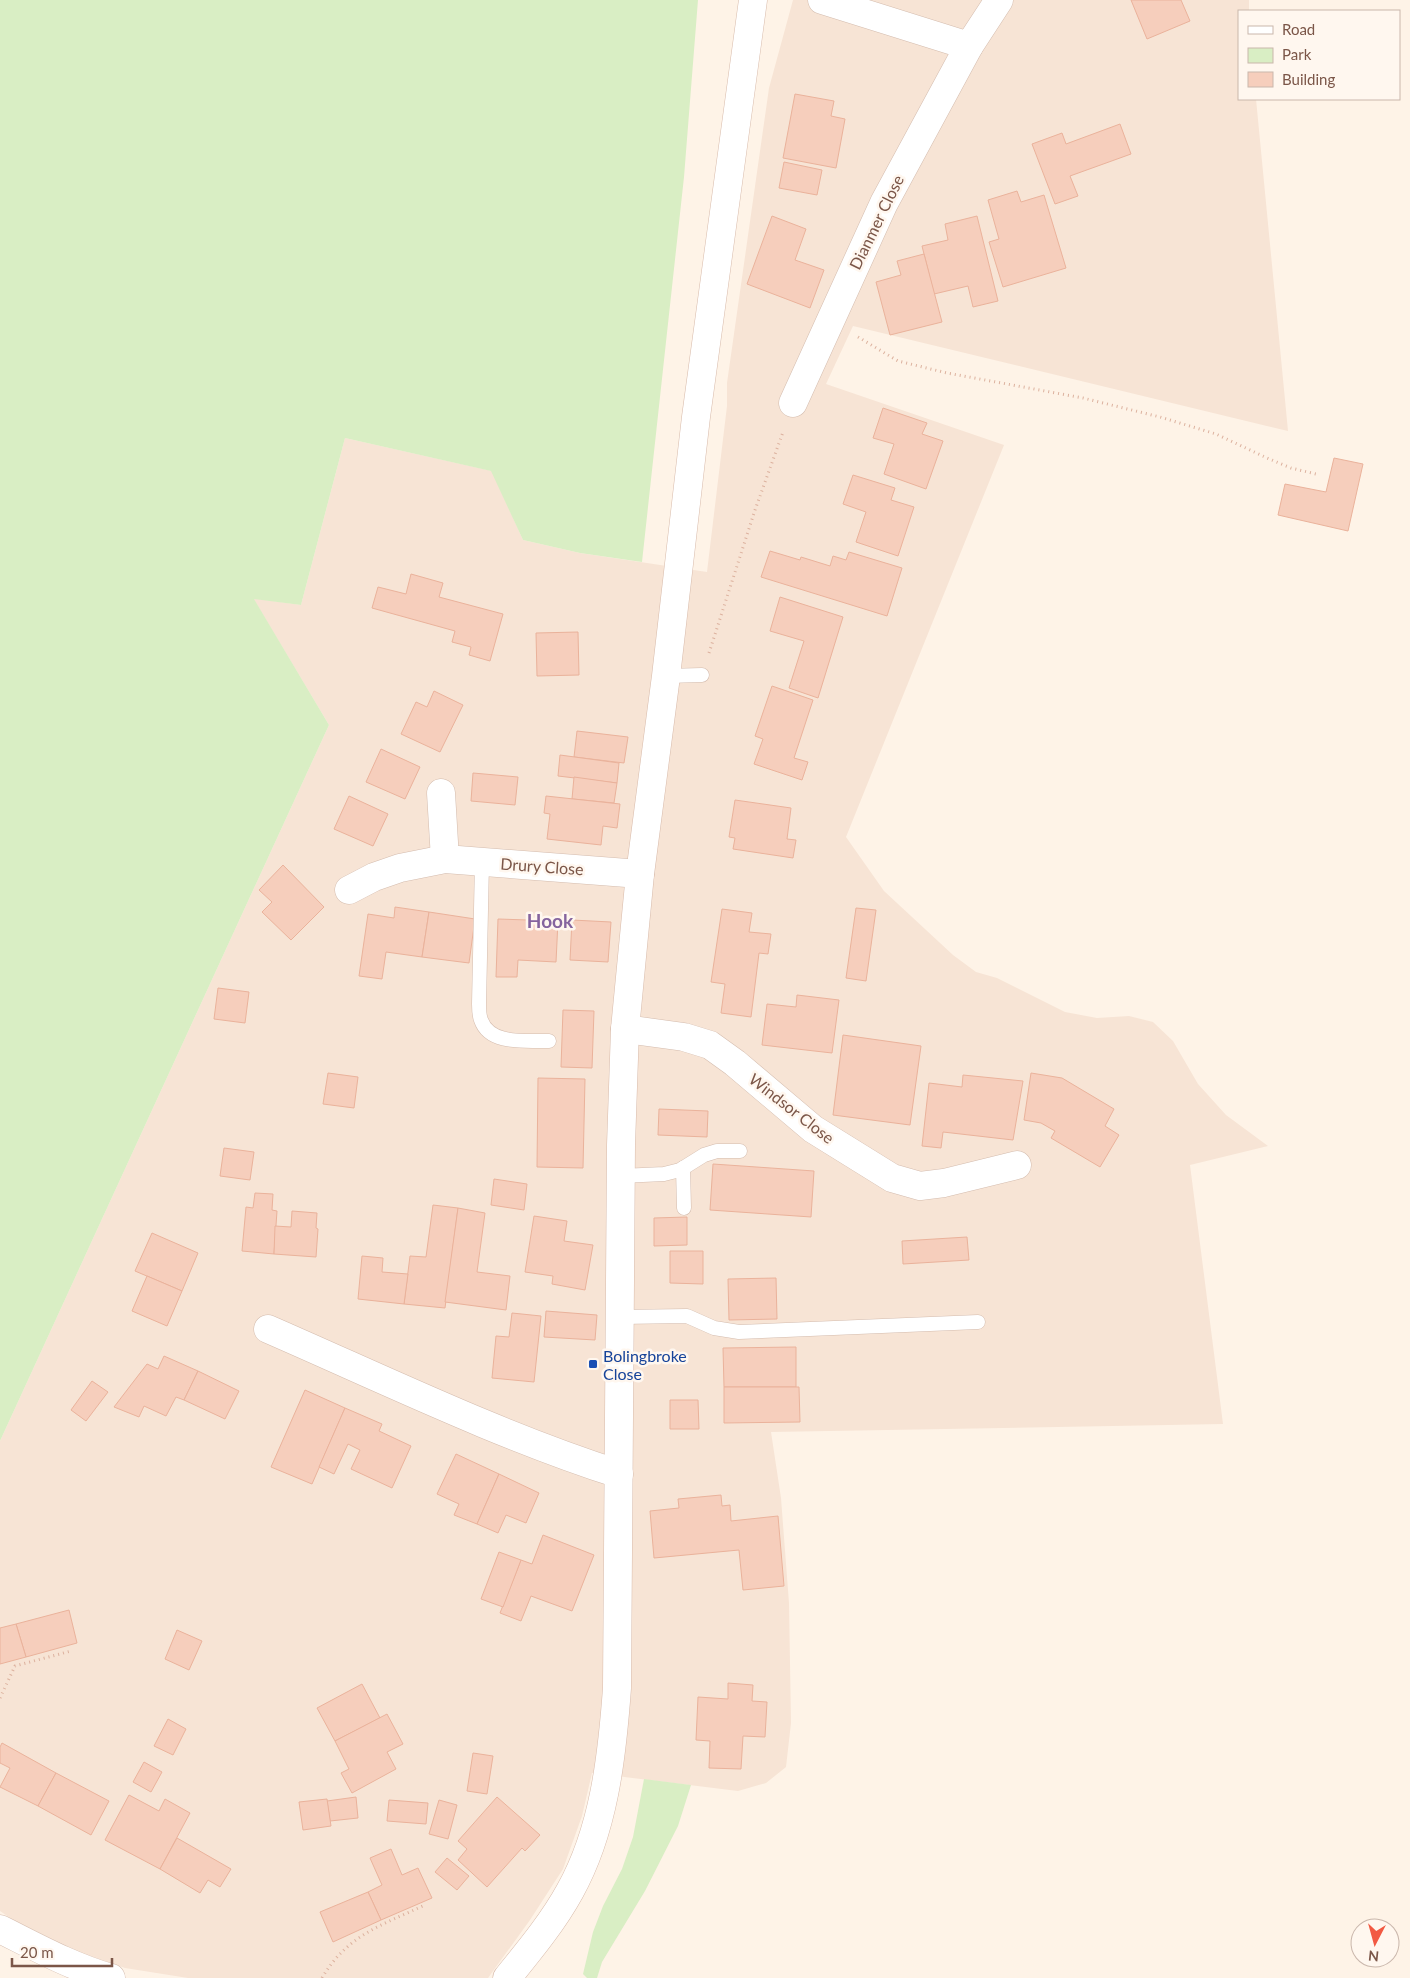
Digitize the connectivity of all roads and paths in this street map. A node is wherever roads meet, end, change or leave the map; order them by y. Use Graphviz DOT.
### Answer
graph roads {
  1 [pos="753,0"];
  2 [pos="822,0"];
  3 [pos="999,0"];
  4 [pos="968,46"];
  5 [pos="832,317"];
  6 [pos="793,403"];
  7 [pos="1316,474"];
  8 [pos="702,675"];
  9 [pos="666,676"];
  10 [pos="441,792"];
  11 [pos="444,859"];
  12 [pos="482,862"];
  13 [pos="640,874"];
  14 [pos="349,890"];
  15 [pos="625,1028"];
  16 [pos="549,1041"];
  17 [pos="740,1151"];
  18 [pos="1016,1165"];
  19 [pos="683,1168"];
  20 [pos="621,1176"];
  21 [pos="684,1208"];
  22 [pos="620,1317"];
  23 [pos="978,1322"];
  24 [pos="268,1329"];
  25 [pos="619,1474"];
  26 [pos="71,1651"];
  27 [pos="0,1698"];
  28 [pos="425,1906"];
  29 [pos="0,1929"];
  30 [pos="111,1978"];
  31 [pos="322,1978"];
  32 [pos="507,1978"];
  1 -- 9 [label="street"];
  2 -- 4 [label="street"];
  3 -- 4 [label="street, Dianmer Close"];
  4 -- 5 [label="street, Dianmer Close"];
  5 -- 6 [label="street, Dianmer Close"];
  5 -- 7 [label="path"];
  6 -- 8 [label="path"];
  8 -- 9 [label="lane"];
  9 -- 13 [label="street"];
  10 -- 11 [label="street"];
  11 -- 12 [label="street, Drury Close"];
  11 -- 14 [label="street, Drury Close"];
  12 -- 13 [label="street, Drury Close"];
  12 -- 16 [label="lane"];
  13 -- 15 [label="street"];
  15 -- 18 [label="street, Windsor Close"];
  15 -- 20 [label="street"];
  17 -- 19 [label="lane"];
  19 -- 20 [label="lane"];
  19 -- 21 [label="lane"];
  20 -- 22 [label="street"];
  22 -- 23 [label="lane"];
  22 -- 25 [label="street"];
  24 -- 25 [label="street"];
  25 -- 32 [label="street"];
  26 -- 27 [label="path"];
  28 -- 31 [label="path"];
  29 -- 30 [label="street"];
}
